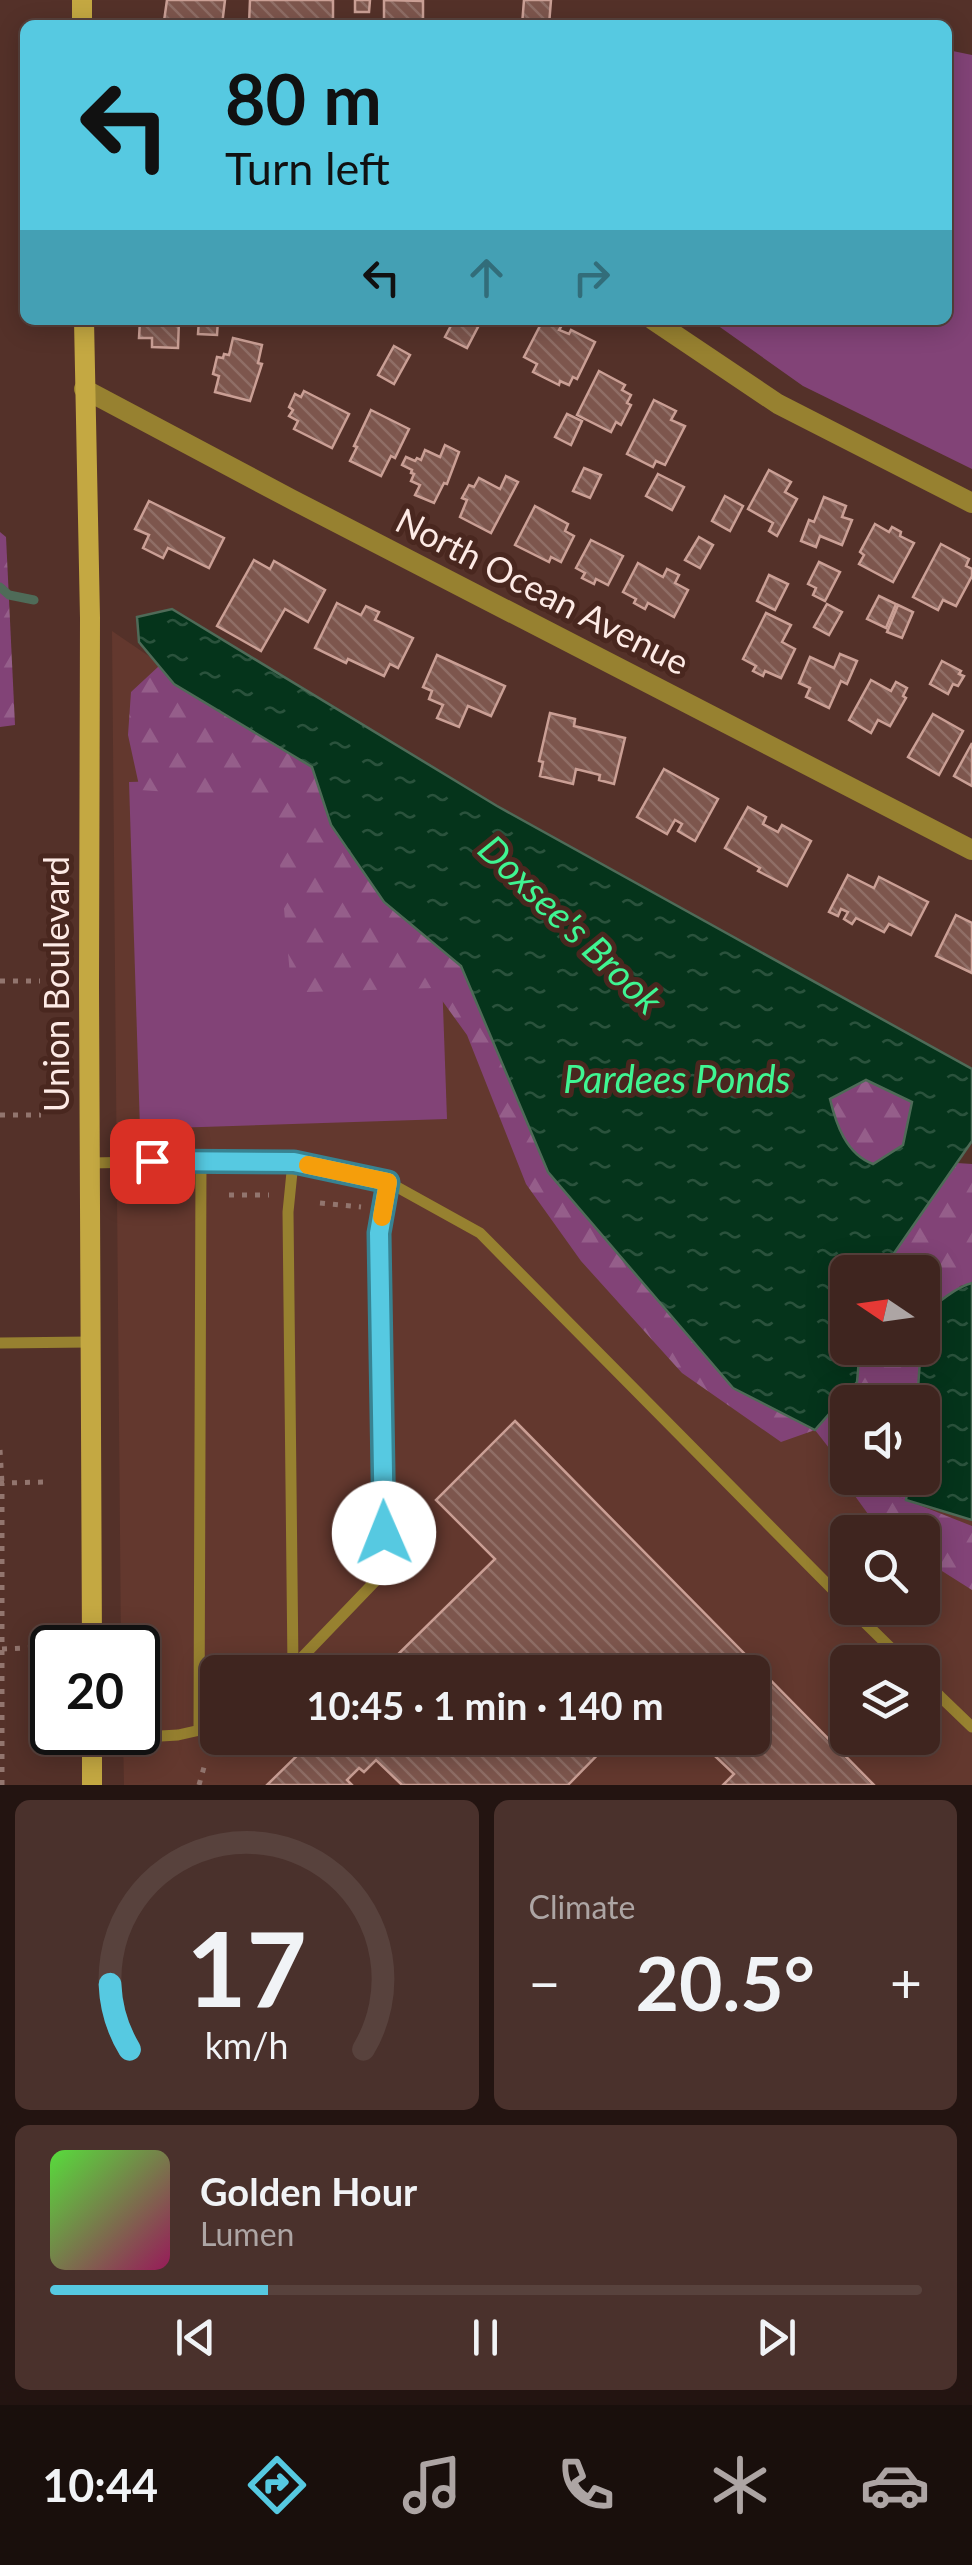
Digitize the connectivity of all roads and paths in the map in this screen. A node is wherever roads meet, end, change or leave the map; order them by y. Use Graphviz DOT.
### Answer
graph roads {
  1 [pos="84,325"];
  2 [pos="660,325"];
  3 [pos="84,389"];
  4 [pos="972,502"];
  5 [pos="972,850"];
  6 [pos="0,981"];
  7 [pos="40,981"];
  8 [pos="41,1115"];
  9 [pos="0,1116"];
  10 [pos="201,1160"];
  11 [pos="294,1162"];
  12 [pos="90,1163"];
  13 [pos="388,1182"];
  14 [pos="229,1195"];
  15 [pos="270,1195"];
  16 [pos="320,1203"];
  17 [pos="360,1208"];
  18 [pos="90,1342"];
  19 [pos="0,1344"];
  20 [pos="0,1450"];
  21 [pos="44,1482"];
  22 [pos="2,1483"];
  23 [pos="830,1587"];
  24 [pos="92,1625"];
  25 [pos="868,1625"];
  26 [pos="888,1645"];
  27 [pos="30,1648"];
  28 [pos="2,1649"];
  29 [pos="291,1655"];
  30 [pos="305,1655"];
  31 [pos="940,1696"];
  32 [pos="972,1727"];
  33 [pos="199,1730"];
  34 [pos="160,1735"];
  35 [pos="92,1755"];
  36 [pos="206,1760"];
  37 [pos="2,1785"];
  38 [pos="92,1785"];
  39 [pos="199,1785"];
  1 -- 3 [label="main road, Union Boulevard"];
  2 -- 4 [label="street"];
  3 -- 5 [label="street, North Ocean Avenue"];
  3 -- 12 [label="main road, Union Boulevard"];
  6 -- 7 [label="path"];
  8 -- 9 [label="path"];
  10 -- 11 [label="lane"];
  10 -- 12 [label="lane"];
  10 -- 33 [label="lane"];
  11 -- 13 [label="lane"];
  11 -- 29 [label="lane"];
  12 -- 18 [label="main road, Union Boulevard"];
  13 -- 23 [label="lane"];
  13 -- 30 [label="lane"];
  14 -- 15 [label="path"];
  16 -- 17 [label="path"];
  18 -- 19 [label="lane"];
  18 -- 24 [label="main road, Union Boulevard"];
  20 -- 22 [label="path"];
  21 -- 22 [label="path"];
  22 -- 28 [label="path"];
  25 -- 26 [label="lane"];
  27 -- 28 [label="path"];
  28 -- 37 [label="path"];
  31 -- 32 [label="lane"];
  33 -- 34 [label="lane"];
  35 -- 38 [label="main road"];
  36 -- 39 [label="path"];
}
